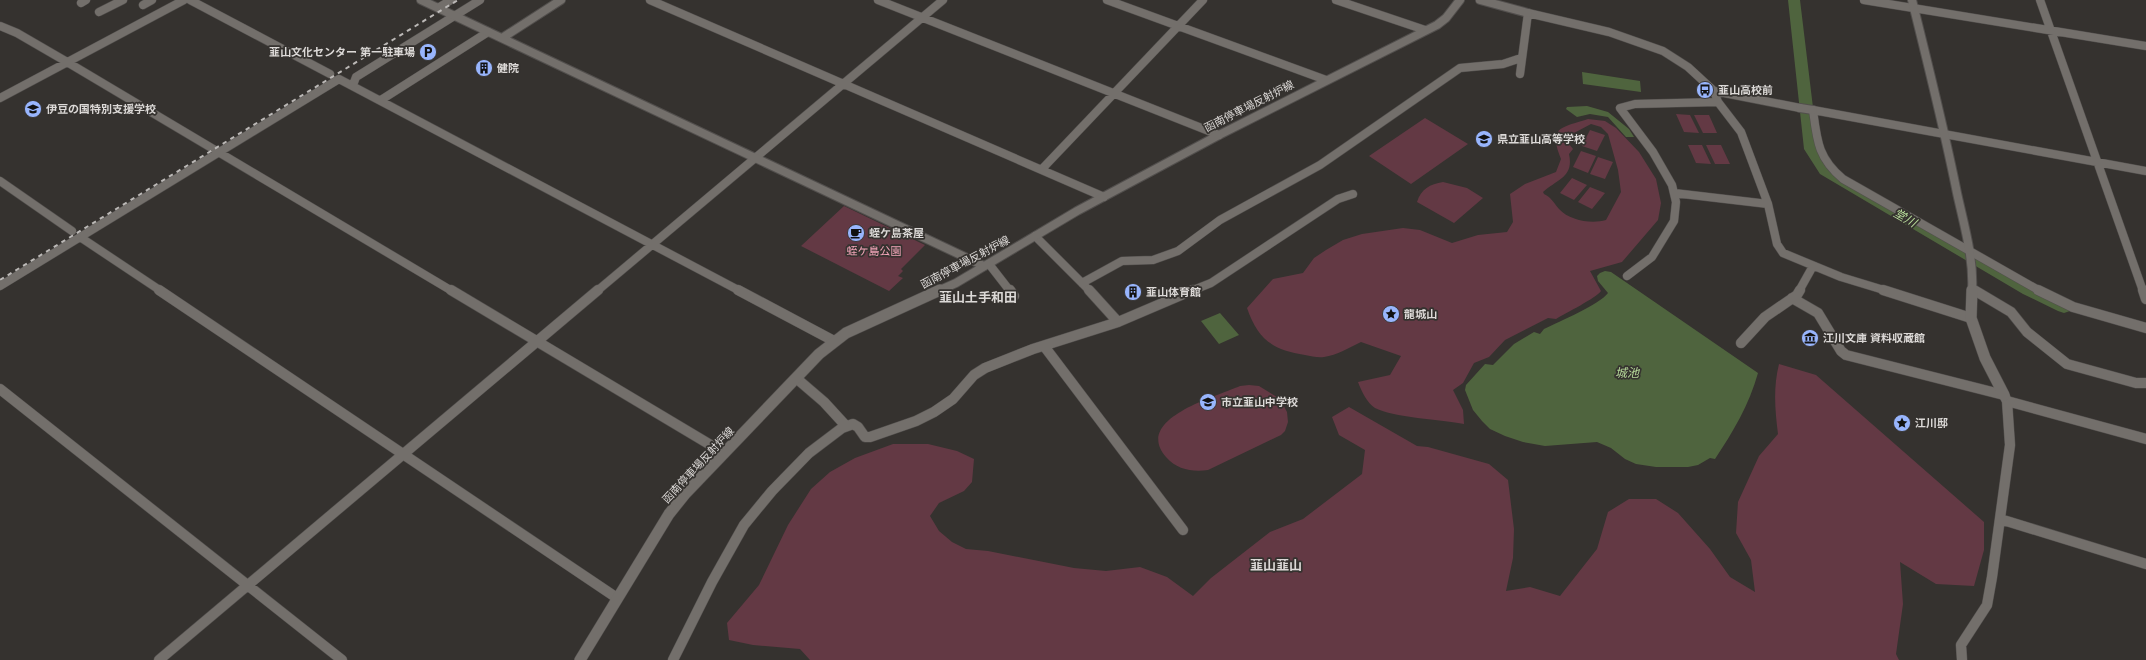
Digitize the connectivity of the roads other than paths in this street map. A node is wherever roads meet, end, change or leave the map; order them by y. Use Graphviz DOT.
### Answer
graph roads {
  1 [pos="123,0"];
  2 [pos="152,0"];
  3 [pos="184,0"];
  4 [pos="190,0"];
  5 [pos="421,0"];
  6 [pos="451,0"];
  7 [pos="480,0"];
  8 [pos="561,0"];
  9 [pos="650,0"];
  10 [pos="878,0"];
  11 [pos="943,0"];
  12 [pos="1107,0"];
  13 [pos="1203,0"];
  14 [pos="1336,0"];
  15 [pos="1460,0"];
  16 [pos="1480,0"];
  17 [pos="1864,0"];
  18 [pos="2040,0"];
  19 [pos="1503,3"];
  20 [pos="1913,4"];
  21 [pos="142,5"];
  22 [pos="438,8"];
  23 [pos="99,12"];
  24 [pos="1528,13"];
  25 [pos="454,16"];
  26 [pos="922,18"];
  27 [pos="0,26"];
  28 [pos="1179,26"];
  29 [pos="1425,30"];
  30 [pos="2051,31"];
  31 [pos="488,32"];
  32 [pos="502,38"];
  33 [pos="2146,46"];
  34 [pos="1521,58"];
  35 [pos="67,62"];
  36 [pos="330,74"];
  37 [pos="1520,74"];
  38 [pos="1326,80"];
  39 [pos="844,84"];
  40 [pos="353,85"];
  41 [pos="1714,91"];
  42 [pos="1114,93"];
  43 [pos="0,98"];
  44 [pos="381,100"];
  45 [pos="1718,102"];
  46 [pos="1800,108"];
  47 [pos="1813,110"];
  48 [pos="1945,134"];
  49 [pos="1219,135"];
  50 [pos="217,152"];
  51 [pos="756,158"];
  52 [pos="2096,162"];
  53 [pos="1042,169"];
  54 [pos="2146,171"];
  55 [pos="0,181"];
  56 [pos="1674,193"];
  57 [pos="1353,194"];
  58 [pos="1104,197"];
  59 [pos="1768,204"];
  60 [pos="72,230"];
  61 [pos="1035,236"];
  62 [pos="80,237"];
  63 [pos="653,244"];
  64 [pos="1970,258"];
  65 [pos="986,265"];
  66 [pos="1813,266"];
  67 [pos="1627,276"];
  68 [pos="1082,283"];
  69 [pos="0,286"];
  70 [pos="1972,289"];
  71 [pos="1014,296"];
  72 [pos="1792,298"];
  73 [pos="2146,299"];
  74 [pos="1971,318"];
  75 [pos="1118,322"];
  76 [pos="2146,328"];
  77 [pos="538,341"];
  78 [pos="834,341"];
  79 [pos="1741,342"];
  80 [pos="1044,346"];
  81 [pos="796,378"];
  82 [pos="2146,383"];
  83 [pos="0,390"];
  84 [pos="2006,398"];
  85 [pos="846,426"];
  86 [pos="2146,439"];
  87 [pos="724,453"];
  88 [pos="404,455"];
  89 [pos="2000,519"];
  90 [pos="1183,530"];
  91 [pos="2146,564"];
  92 [pos="248,585"];
  93 [pos="617,598"];
  94 [pos="159,660"];
  95 [pos="342,660"];
  96 [pos="580,660"];
  97 [pos="673,660"];
  98 [pos="1962,660"];
  1 -- 23 [label="street"];
  2 -- 21 [label="street"];
  3 -- 35 [label="street"];
  4 -- 36 [label="street"];
  5 -- 22 [label="street"];
  6 -- 22 [label="street"];
  7 -- 25 [label="street"];
  8 -- 32 [label="street"];
  9 -- 39 [label="street"];
  10 -- 26 [label="street"];
  11 -- 26 [label="street"];
  12 -- 28 [label="street"];
  13 -- 28 [label="street"];
  14 -- 29 [label="street"];
  15 -- 29 [label="street, 函南停車場反射炉線"];
  16 -- 19 [label="street"];
  17 -- 20 [label="street"];
  18 -- 30 [label="street"];
  19 -- 24 [label="street"];
  20 -- 30 [label="street"];
  20 -- 48 [label="street"];
  22 -- 25 [label="street"];
  24 -- 34 [label="street"];
  24 -- 41 [label="street"];
  25 -- 31 [label="street"];
  25 -- 40 [label="street"];
  26 -- 39 [label="street"];
  26 -- 42 [label="street"];
  27 -- 35 [label="street"];
  28 -- 38 [label="street"];
  28 -- 42 [label="street"];
  29 -- 38 [label="street, 函南停車場反射炉線"];
  30 -- 33 [label="street"];
  30 -- 52 [label="street"];
  31 -- 32 [label="street"];
  31 -- 44 [label="street"];
  32 -- 51 [label="street"];
  34 -- 37 [label="street"];
  34 -- 68 [label="street"];
  35 -- 43 [label="street"];
  35 -- 50 [label="street"];
  38 -- 49 [label="street, 函南停車場反射炉線"];
  39 -- 51 [label="street"];
  39 -- 53 [label="street"];
  40 -- 44 [label="street"];
  40 -- 50 [label="street"];
  41 -- 45 [label="street"];
  41 -- 46 [label="street"];
  42 -- 49 [label="street"];
  42 -- 53 [label="street"];
  44 -- 63 [label="street"];
  45 -- 56 [label="street"];
  45 -- 59 [label="street"];
  46 -- 47 [label="street"];
  47 -- 48 [label="street"];
  47 -- 64 [label="street"];
  48 -- 52 [label="street"];
  48 -- 64 [label="street"];
  49 -- 58 [label="street, 函南停車場反射炉線"];
  50 -- 62 [label="street"];
  50 -- 77 [label="street"];
  51 -- 63 [label="street"];
  51 -- 65 [label="street"];
  52 -- 54 [label="street"];
  52 -- 73 [label="street"];
  53 -- 58 [label="street"];
  55 -- 60 [label="street"];
  56 -- 59 [label="street"];
  56 -- 67 [label="street"];
  57 -- 75 [label="street"];
  58 -- 61 [label="street, 函南停車場反射炉線"];
  59 -- 66 [label="street"];
  61 -- 65 [label="street, 函南停車場反射炉線"];
  61 -- 68 [label="street"];
  62 -- 69 [label="street"];
  62 -- 88 [label="street"];
  63 -- 77 [label="street"];
  63 -- 78 [label="street"];
  64 -- 70 [label="street"];
  64 -- 76 [label="street"];
  65 -- 71 [label="street"];
  65 -- 78 [label="street, 函南停車場反射炉線"];
  66 -- 72 [label="street"];
  66 -- 74 [label="street"];
  68 -- 75 [label="street"];
  70 -- 74 [label="street"];
  70 -- 82 [label="street"];
  72 -- 79 [label="street"];
  72 -- 84 [label="street"];
  74 -- 84 [label="street"];
  75 -- 80 [label="street"];
  77 -- 87 [label="street"];
  77 -- 88 [label="street"];
  78 -- 81 [label="street, 函南停車場反射炉線"];
  80 -- 85 [label="street"];
  80 -- 90 [label="street"];
  81 -- 85 [label="street"];
  81 -- 87 [label="street, 函南停車場反射炉線"];
  83 -- 92 [label="street"];
  84 -- 86 [label="street"];
  84 -- 89 [label="street"];
  85 -- 97 [label="street"];
  87 -- 93 [label="street, 函南停車場反射炉線"];
  88 -- 92 [label="street"];
  88 -- 93 [label="street"];
  89 -- 91 [label="street"];
  89 -- 98 [label="street"];
  92 -- 94 [label="street"];
  92 -- 95 [label="street"];
  93 -- 96 [label="street, 函南停車場反射炉線"];
}
